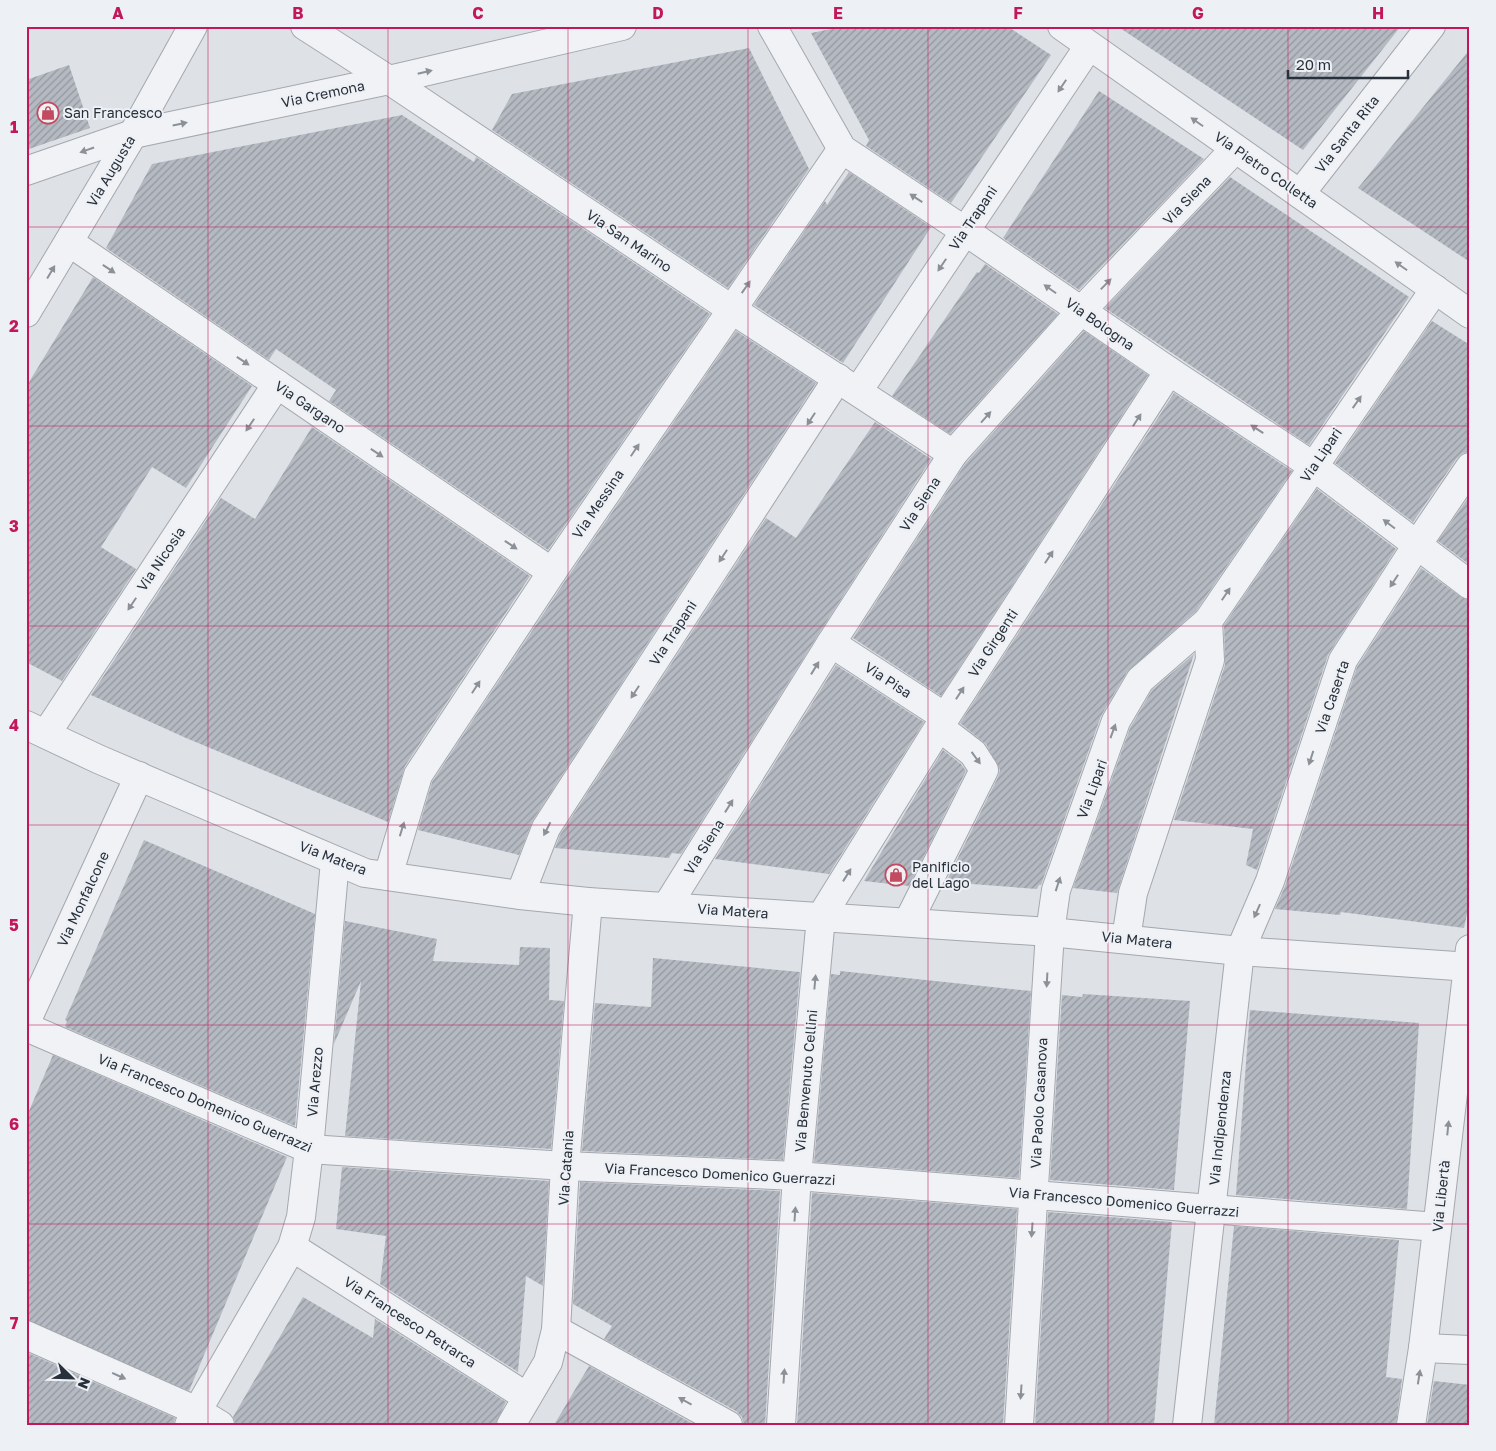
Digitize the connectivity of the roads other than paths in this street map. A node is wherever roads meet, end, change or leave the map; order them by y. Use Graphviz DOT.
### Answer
graph roads {
  1 [pos="193,26"];
  2 [pos="305,26"];
  3 [pos="622,26"];
  4 [pos="772,26"];
  5 [pos="1062,26"];
  6 [pos="1431,26"];
  7 [pos="555,34"];
  8 [pos="1089,46"];
  9 [pos="389,80"];
  10 [pos="133,134"];
  11 [pos="842,149"];
  12 [pos="1235,149"];
  13 [pos="26,171"];
  14 [pos="1300,194"];
  15 [pos="965,231"];
  16 [pos="69,242"];
  17 [pos="1435,289"];
  18 [pos="731,309"];
  19 [pos="1080,311"];
  20 [pos="26,314"];
  21 [pos="1470,314"];
  22 [pos="1169,371"];
  23 [pos="277,384"];
  24 [pos="848,385"];
  25 [pos="953,454"];
  26 [pos="1313,466"];
  27 [pos="1470,467"];
  28 [pos="1417,545"];
  29 [pos="552,572"];
  30 [pos="1470,585"];
  31 [pos="1208,621"];
  32 [pos="831,643"];
  33 [pos="942,722"];
  34 [pos="36,730"];
  35 [pos="139,776"];
  36 [pos="335,861"];
  37 [pos="388,876"];
  38 [pos="520,895"];
  39 [pos="588,902"];
  40 [pos="667,906"];
  41 [pos="821,917"];
  42 [pos="908,922"];
  43 [pos="1050,932"];
  44 [pos="1126,939"];
  45 [pos="1240,950"];
  46 [pos="1469,961"];
  47 [pos="26,1022"];
  48 [pos="26,1027"];
  49 [pos="309,1150"];
  50 [pos="565,1166"];
  51 [pos="797,1176"];
  52 [pos="1034,1195"];
  53 [pos="1211,1209"];
  54 [pos="1437,1227"];
  55 [pos="292,1247"];
  56 [pos="556,1330"];
  57 [pos="26,1335"];
  58 [pos="1423,1348"];
  59 [pos="1470,1350"];
  60 [pos="527,1397"];
  61 [pos="202,1420"];
  62 [pos="511,1425"];
  63 [pos="728,1425"];
  64 [pos="781,1425"];
  65 [pos="1019,1425"];
  66 [pos="1187,1425"];
  67 [pos="1411,1425"];
  1 -- 10 [label="street, Via Augusta"];
  2 -- 9 [label="street, Via San Marino"];
  3 -- 7 [label="street, Via Cremona"];
  4 -- 11 [label="street, Via Bologna"];
  5 -- 8 [label="street, Via Pietro Colletta"];
  6 -- 14 [label="street, Via Santa Rita"];
  9 -- 7 [label="street, Via Cremona, one-way"];
  12 -- 8 [label="street, Via Pietro Colletta, one-way"];
  8 -- 15 [label="street, Via Trapani, one-way"];
  10 -- 9 [label="street, Via Cremona, one-way"];
  9 -- 18 [label="street, Via San Marino"];
  10 -- 13 [label="street, Via Cremona, one-way"];
  10 -- 16 [label="street, Via Augusta"];
  15 -- 11 [label="street, Via Bologna, one-way"];
  18 -- 11 [label="street, Via Messina, one-way"];
  12 -- 14 [label="street, Via Pietro Colletta"];
  19 -- 12 [label="street, Via Siena, one-way"];
  17 -- 14 [label="street, Via Pietro Colletta, one-way"];
  19 -- 15 [label="street, Via Bologna, one-way"];
  15 -- 24 [label="street, Via Trapani, one-way"];
  20 -- 16 [label="street, Via Augusta, one-way"];
  16 -- 23 [label="street, Via Gargano, one-way"];
  17 -- 21 [label="street, Via Pietro Colletta"];
  26 -- 17 [label="street, Via Lipari, one-way"];
  18 -- 24 [label="street, Via San Marino"];
  29 -- 18 [label="street, Via Messina, one-way"];
  19 -- 22 [label="street, Via Bologna"];
  25 -- 19 [label="street, Via Siena, one-way"];
  26 -- 22 [label="street, Via Bologna, one-way"];
  33 -- 22 [label="street, Via Girgenti, one-way"];
  23 -- 29 [label="street, Via Gargano, one-way"];
  23 -- 34 [label="street, Via Nicosia, one-way"];
  24 -- 25 [label="street, Via San Marino"];
  24 -- 38 [label="street, Via Trapani, one-way"];
  25 -- 32 [label="street, Via Siena"];
  28 -- 26 [label="street, Via Bologna, one-way"];
  31 -- 26 [label="street, Via Lipari, one-way"];
  27 -- 28 [label="street, Via Caserta"];
  28 -- 30 [label="street, Via Bologna"];
  28 -- 45 [label="street, Via Caserta, one-way"];
  37 -- 29 [label="street, Via Messina, one-way"];
  43 -- 31 [label="street, Via Lipari, one-way"];
  31 -- 44 [label="street"];
  32 -- 33 [label="street, Via Pisa"];
  40 -- 32 [label="street, Via Siena, one-way"];
  41 -- 33 [label="street, Via Girgenti, one-way"];
  33 -- 42 [label="street, Via Pisa, one-way"];
  34 -- 35 [label="street, Via Matera"];
  35 -- 36 [label="street, Via Matera"];
  35 -- 47 [label="street, Via Monfalcone"];
  36 -- 37 [label="street, Via Matera"];
  36 -- 49 [label="street, Via Arezzo"];
  37 -- 38 [label="street, Via Matera"];
  38 -- 39 [label="street, Via Matera"];
  39 -- 40 [label="street, Via Matera"];
  39 -- 50 [label="street, Via Catania"];
  40 -- 41 [label="street, Via Matera"];
  41 -- 42 [label="street, Via Matera"];
  51 -- 41 [label="street, Via Benvenuto Cellini, one-way"];
  42 -- 43 [label="street, Via Matera"];
  43 -- 44 [label="street, Via Matera"];
  43 -- 52 [label="street, Via Paolo Casanova, one-way"];
  44 -- 45 [label="street, Via Matera"];
  45 -- 46 [label="street, Via Matera"];
  45 -- 53 [label="street, Via Indipendenza"];
  54 -- 46 [label="street, Via Libertà, one-way"];
  48 -- 49 [label="street, Via Francesco Domenico Guerrazzi"];
  49 -- 50 [label="street, Via Francesco Domenico Guerrazzi"];
  49 -- 55 [label="street, Via Arezzo"];
  50 -- 51 [label="street, Via Francesco Domenico Guerrazzi"];
  50 -- 56 [label="street, Via Catania"];
  51 -- 52 [label="street, Via Francesco Domenico Guerrazzi"];
  64 -- 51 [label="street, Via Benvenuto Cellini, one-way"];
  52 -- 53 [label="street, Via Francesco Domenico Guerrazzi"];
  52 -- 65 [label="street, Via Paolo Casanova, one-way"];
  53 -- 54 [label="street, Via Francesco Domenico Guerrazzi"];
  53 -- 66 [label="street, Via Indipendenza"];
  54 -- 58 [label="street, Via Libertà"];
  55 -- 60 [label="street, Via Francesco Petrarca"];
  55 -- 61 [label="street, Via Arezzo"];
  56 -- 60 [label="street, Via Catania"];
  63 -- 56 [label="street, one-way"];
  57 -- 61 [label="street, one-way"];
  58 -- 59 [label="street"];
  67 -- 58 [label="street, Via Libertà, one-way"];
  60 -- 62 [label="street, Via Catania"];
}
